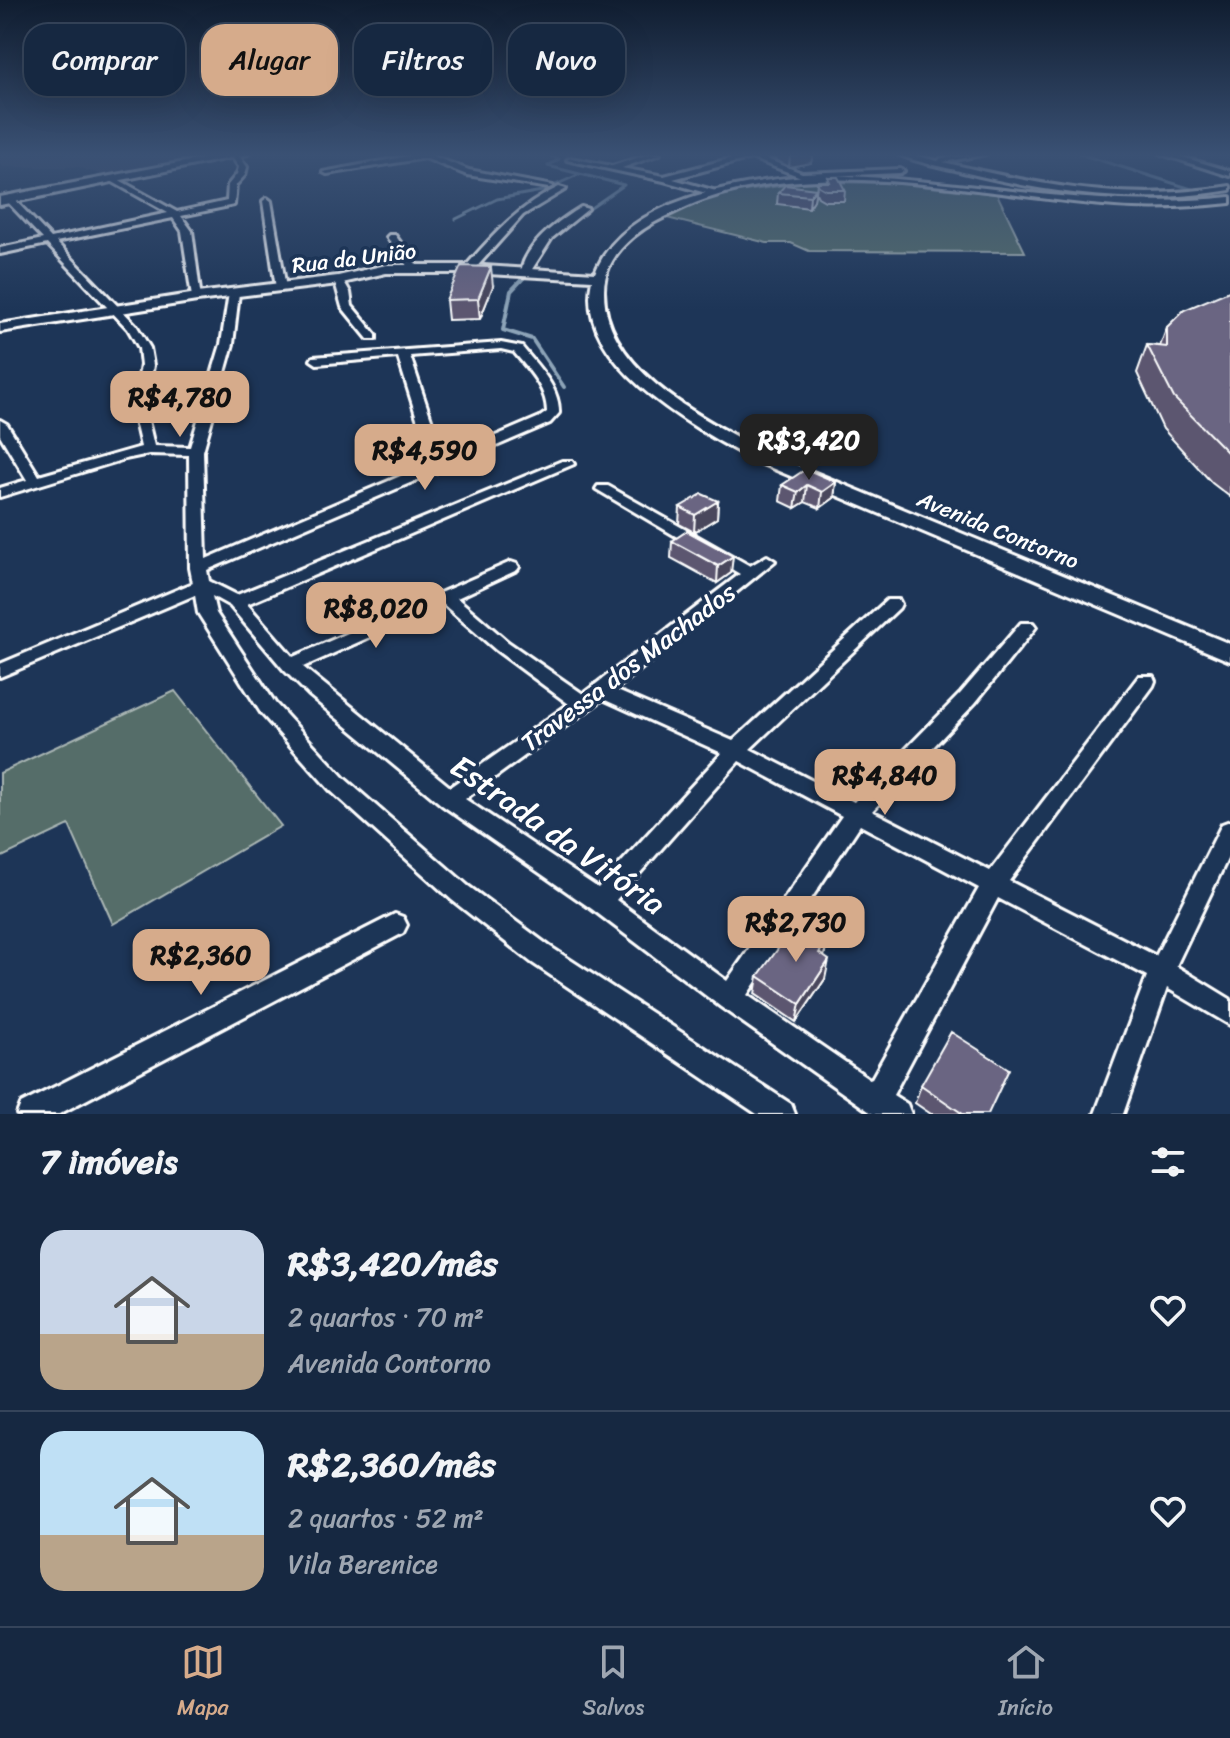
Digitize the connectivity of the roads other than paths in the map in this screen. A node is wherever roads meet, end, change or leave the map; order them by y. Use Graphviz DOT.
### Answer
graph roads {
  1 [pos="10,206"];
  2 [pos="161,206"];
  3 [pos="216,206"];
  4 [pos="268,206"];
  5 [pos="528,206"];
  6 [pos="676,206"];
  7 [pos="584,209"];
  8 [pos="175,214"];
  9 [pos="392,237"];
  10 [pos="47,241"];
  11 [pos="0,251"];
  12 [pos="414,268"];
  13 [pos="469,269"];
  14 [pos="529,273"];
  15 [pos="599,277"];
  16 [pos="338,280"];
  17 [pos="281,288"];
  18 [pos="234,293"];
  19 [pos="197,297"];
  20 [pos="116,310"];
  21 [pos="0,328"];
  22 [pos="372,337"];
  23 [pos="403,353"];
  24 [pos="317,360"];
  25 [pos="0,424"];
  26 [pos="6,448"];
  27 [pos="149,450"];
  28 [pos="196,451"];
  29 [pos="567,464"];
  30 [pos="439,465"];
  31 [pos="35,482"];
  32 [pos="603,489"];
  33 [pos="0,493"];
  34 [pos="767,561"];
  35 [pos="511,567"];
  36 [pos="751,574"];
  37 [pos="200,576"];
  38 [pos="445,596"];
  39 [pos="236,602"];
  40 [pos="893,604"];
  41 [pos="1027,627"];
  42 [pos="1230,653"];
  43 [pos="290,666"];
  44 [pos="0,671"];
  45 [pos="1146,681"];
  46 [pos="592,697"];
  47 [pos="736,751"];
  48 [pos="449,799"];
  49 [pos="855,815"];
  50 [pos="1230,830"];
  51 [pos="993,885"];
  52 [pos="600,902"];
  53 [pos="395,925"];
  54 [pos="1161,971"];
  55 [pos="730,998"];
  56 [pos="1230,1013"];
  57 [pos="876,1099"];
  58 [pos="31,1114"];
  59 [pos="781,1114"];
  60 [pos="897,1114"];
  61 [pos="1109,1114"];
  1 -- 10 [label="street"];
  2 -- 8 [label="street"];
  3 -- 8 [label="street"];
  4 -- 17 [label="street"];
  5 -- 13 [label="street"];
  6 -- 15 [label="street"];
  7 -- 14 [label="street"];
  8 -- 10 [label="street"];
  8 -- 19 [label="street"];
  9 -- 12 [label="street"];
  10 -- 11 [label="street"];
  10 -- 20 [label="street"];
  12 -- 13 [label="street, Rua da União"];
  12 -- 16 [label="street, Rua da União"];
  13 -- 14 [label="street, Rua da União"];
  14 -- 15 [label="street, Rua da União"];
  15 -- 42 [label="street, Avenida Contorno"];
  16 -- 17 [label="street, Rua da União"];
  16 -- 22 [label="street"];
  17 -- 18 [label="street, Rua da União"];
  18 -- 19 [label="street, Rua da União"];
  18 -- 28 [label="street"];
  19 -- 20 [label="street, Rua da União"];
  20 -- 21 [label="street, Rua da União"];
  20 -- 27 [label="street"];
  23 -- 24 [label="street"];
  23 -- 30 [label="street"];
  23 -- 30 [label="street"];
  25 -- 26 [label="street"];
  26 -- 31 [label="street"];
  27 -- 28 [label="street"];
  27 -- 31 [label="street"];
  28 -- 37 [label="street"];
  29 -- 39 [label="street"];
  30 -- 37 [label="street"];
  31 -- 33 [label="street"];
  32 -- 36 [label="street"];
  34 -- 36 [label="street, Travessa dos Machados"];
  35 -- 38 [label="street"];
  36 -- 46 [label="street, Travessa dos Machados"];
  37 -- 39 [label="street, Estrada da Vitória"];
  37 -- 44 [label="street"];
  37 -- 59 [label="street"];
  38 -- 43 [label="street"];
  38 -- 46 [label="street"];
  39 -- 43 [label="street, Estrada da Vitória"];
  40 -- 47 [label="street"];
  41 -- 49 [label="street"];
  43 -- 48 [label="street, Estrada da Vitória"];
  45 -- 51 [label="street"];
  46 -- 47 [label="street"];
  46 -- 48 [label="street, Travessa dos Machados"];
  47 -- 49 [label="street"];
  47 -- 52 [label="street"];
  48 -- 52 [label="street, Estrada da Vitória"];
  49 -- 51 [label="street"];
  49 -- 55 [label="street"];
  50 -- 54 [label="street"];
  51 -- 54 [label="street"];
  51 -- 57 [label="street"];
  52 -- 55 [label="street, Estrada da Vitória"];
  53 -- 58 [label="street"];
  54 -- 56 [label="street"];
  54 -- 61 [label="street"];
  55 -- 57 [label="street, Estrada da Vitória"];
  57 -- 60 [label="street, Estrada da Vitória"];
}
